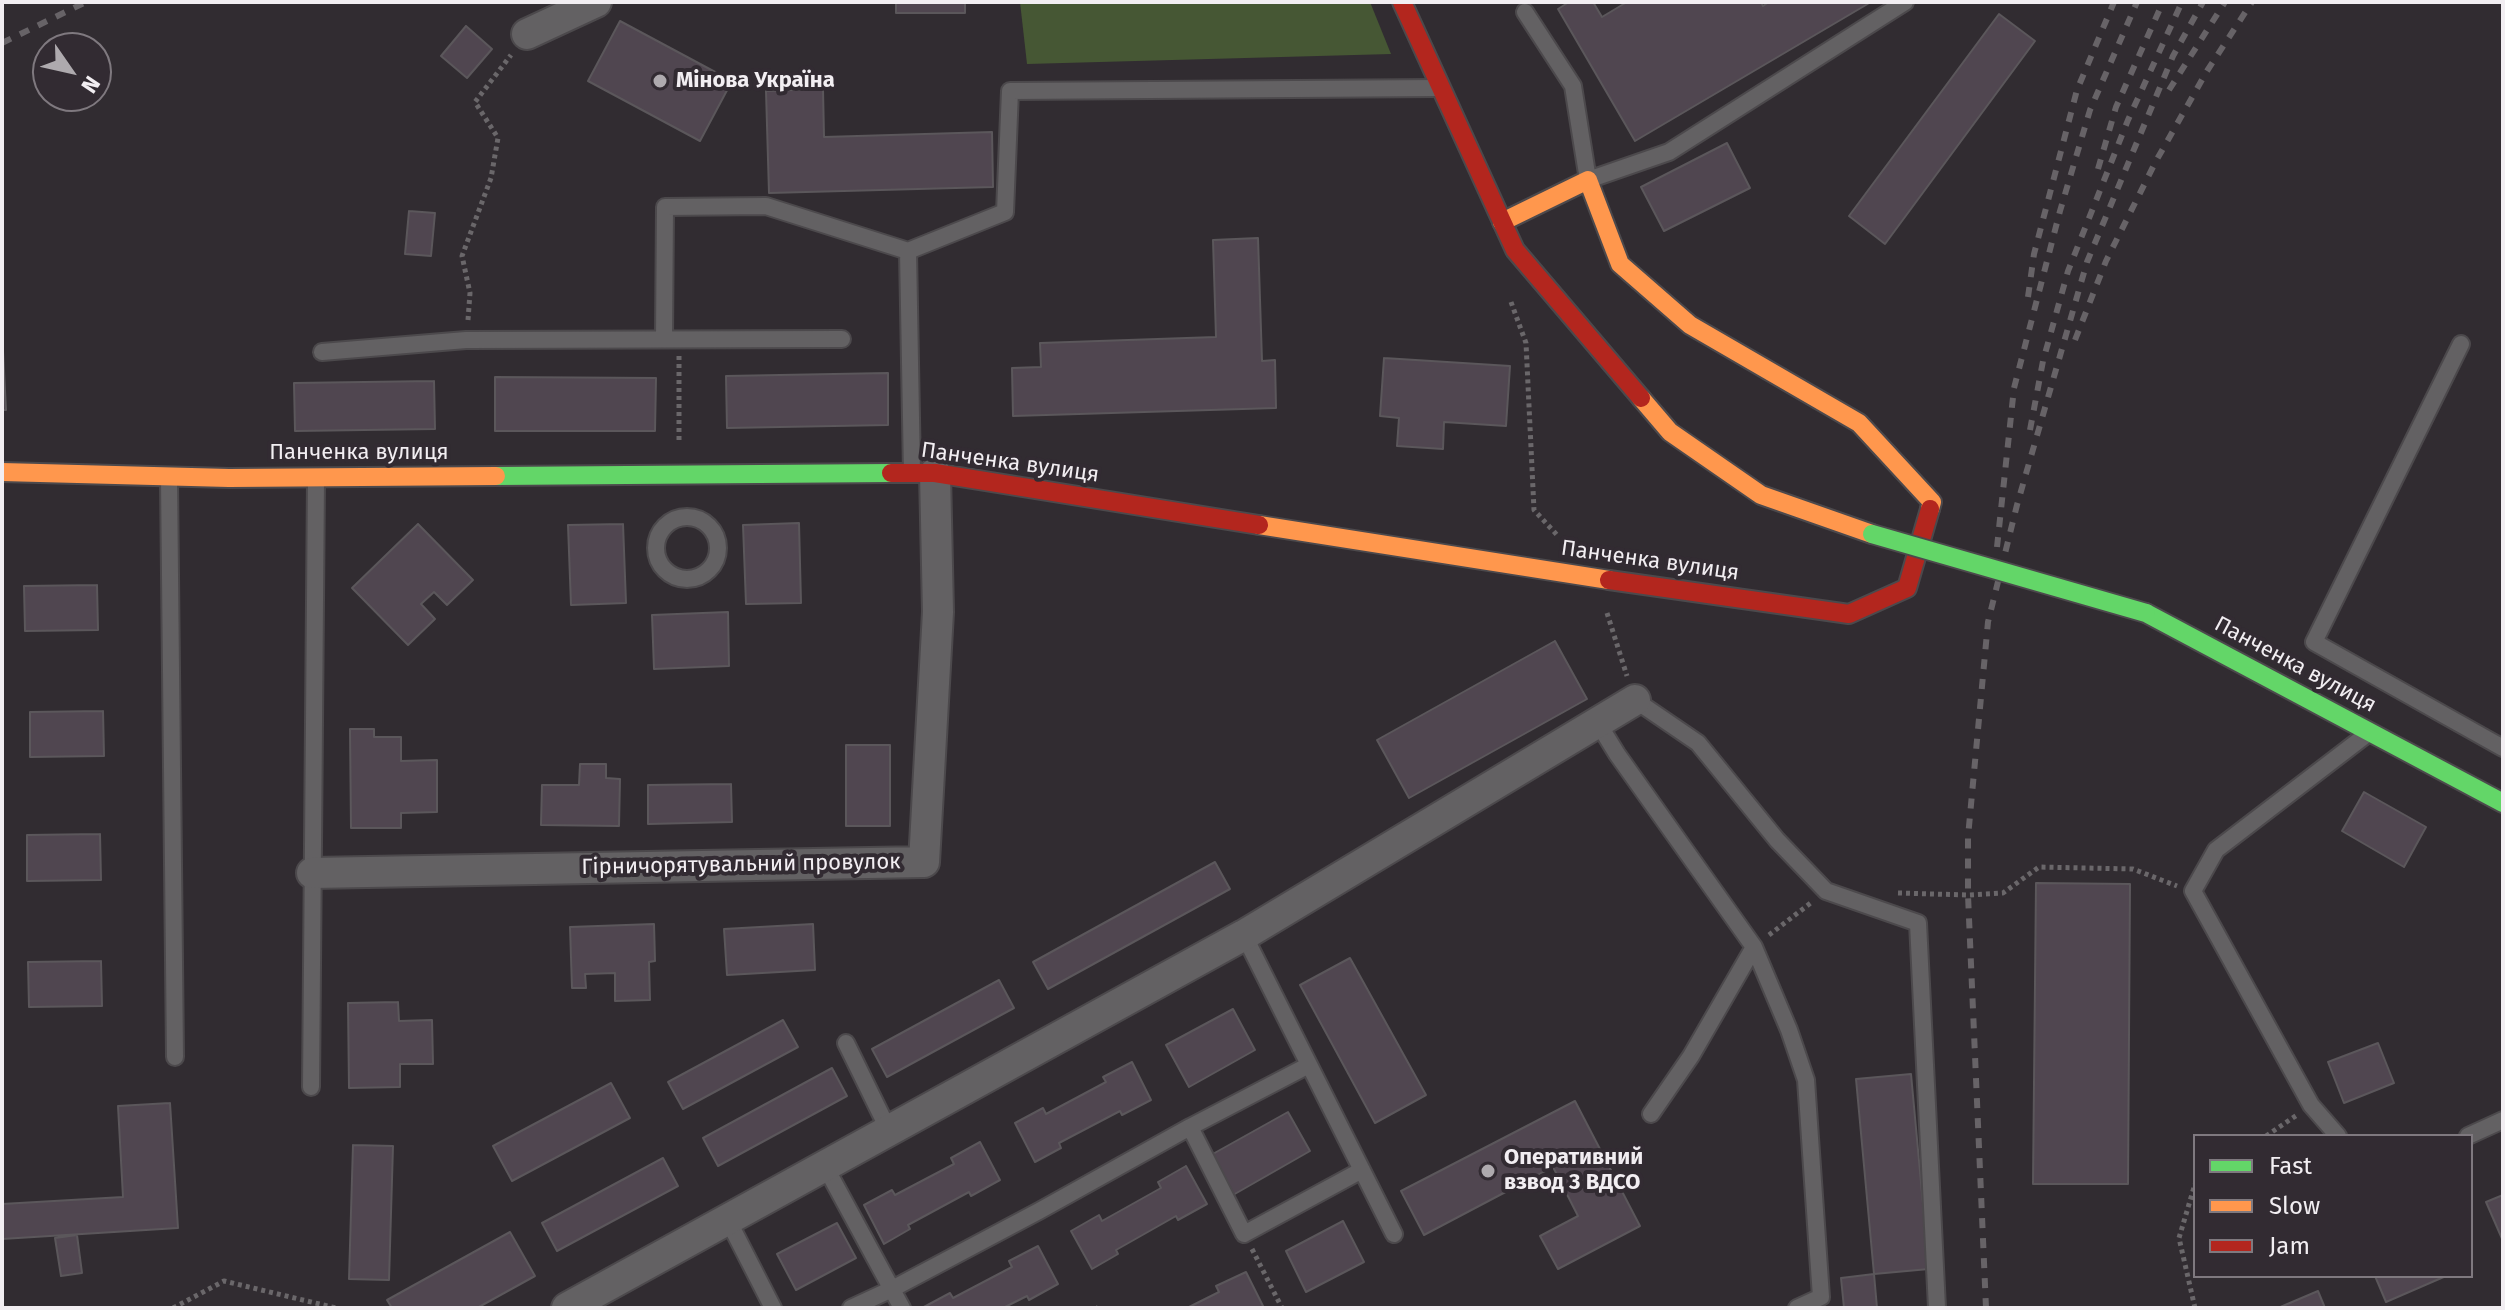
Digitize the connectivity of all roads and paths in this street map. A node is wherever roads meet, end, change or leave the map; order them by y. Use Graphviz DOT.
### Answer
graph roads {
  1 [pos="596,2"];
  2 [pos="1402,2"];
  3 [pos="1905,2"];
  4 [pos="1525,12"];
  5 [pos="527,34"];
  6 [pos="1440,88"];
  7 [pos="1588,180"];
  8 [pos="1502,222"];
  9 [pos="1515,250"];
  10 [pos="908,251"];
  11 [pos="671,339"];
  12 [pos="842,339"];
  13 [pos="466,340"];
  14 [pos="2461,344"];
  15 [pos="322,352"];
  16 [pos="2,472"];
  17 [pos="924,473"];
  18 [pos="169,476"];
  19 [pos="316,477"];
  20 [pos="682,495"];
  21 [pos="1565,544"];
  22 [pos="1596,578"];
  23 [pos="1635,700"];
  24 [pos="1598,723"];
  25 [pos="2370,732"];
  26 [pos="2503,748"];
  27 [pos="2503,803"];
  28 [pos="312,873"];
  29 [pos="1826,891"];
  30 [pos="2193,891"];
  31 [pos="1896,893"];
  32 [pos="1244,935"];
  33 [pos="1754,947"];
  34 [pos="846,1043"];
  35 [pos="175,1057"];
  36 [pos="1309,1065"];
  37 [pos="311,1087"];
  38 [pos="2311,1105"];
  39 [pos="1651,1114"];
  40 [pos="2503,1120"];
  41 [pos="1190,1127"];
  42 [pos="889,1131"];
  43 [pos="2269,1134"];
  44 [pos="2336,1134"];
  45 [pos="2472,1134"];
  46 [pos="825,1166"];
  47 [pos="1362,1170"];
  48 [pos="2193,1191"];
  49 [pos="728,1220"];
  50 [pos="1244,1234"];
  51 [pos="1394,1234"];
  52 [pos="892,1289"];
  53 [pos="173,1308"];
  54 [pos="336,1308"];
  55 [pos="567,1308"];
  56 [pos="773,1308"];
  57 [pos="851,1308"];
  58 [pos="902,1308"];
  59 [pos="1282,1308"];
  60 [pos="1797,1308"];
  61 [pos="1937,1308"];
  62 [pos="2195,1308"];
  1 -- 5 [label="street"];
  2 -- 6 [label="street, Панченка вулиця"];
  3 -- 7 [label="lane"];
  4 -- 7 [label="lane"];
  5 -- 13 [label="path"];
  6 -- 8 [label="street, Панченка вулиця"];
  6 -- 10 [label="lane"];
  7 -- 8 [label="street"];
  7 -- 22 [label="street, Панченка вулиця"];
  8 -- 9 [label="street, Панченка вулиця"];
  9 -- 21 [label="path"];
  9 -- 25 [label="street, Панченка вулиця, bridge"];
  10 -- 11 [label="lane"];
  10 -- 17 [label="lane"];
  11 -- 12 [label="lane"];
  11 -- 13 [label="lane"];
  11 -- 20 [label="path"];
  13 -- 15 [label="lane"];
  14 -- 26 [label="lane"];
  16 -- 18 [label="street, Панченка вулиця"];
  17 -- 20 [label="street, Панченка вулиця"];
  17 -- 22 [label="street, Панченка вулиця"];
  17 -- 28 [label="street, Гірничорятувальний провулок"];
  18 -- 19 [label="street, Панченка вулиця"];
  18 -- 35 [label="lane"];
  19 -- 20 [label="street, Панченка вулиця"];
  19 -- 28 [label="lane"];
  22 -- 23 [label="path"];
  23 -- 24 [label="street"];
  23 -- 29 [label="lane"];
  24 -- 32 [label="street"];
  24 -- 33 [label="lane"];
  25 -- 27 [label="street, Панченка вулиця"];
  25 -- 30 [label="lane"];
  28 -- 37 [label="lane"];
  29 -- 33 [label="path"];
  29 -- 61 [label="lane"];
  30 -- 31 [label="path"];
  30 -- 38 [label="lane"];
  32 -- 36 [label="lane"];
  32 -- 42 [label="street"];
  33 -- 39 [label="lane"];
  33 -- 60 [label="lane"];
  34 -- 42 [label="lane"];
  36 -- 41 [label="lane"];
  36 -- 47 [label="lane"];
  38 -- 43 [label="path"];
  38 -- 44 [label="lane"];
  40 -- 45 [label="lane"];
  41 -- 50 [label="lane"];
  41 -- 52 [label="lane"];
  42 -- 46 [label="street"];
  46 -- 49 [label="street"];
  46 -- 52 [label="lane"];
  47 -- 50 [label="lane"];
  47 -- 51 [label="lane"];
  48 -- 62 [label="path"];
  49 -- 55 [label="street"];
  49 -- 56 [label="lane"];
  50 -- 59 [label="path"];
  52 -- 57 [label="lane"];
  52 -- 58 [label="lane"];
  53 -- 54 [label="path"];
}
